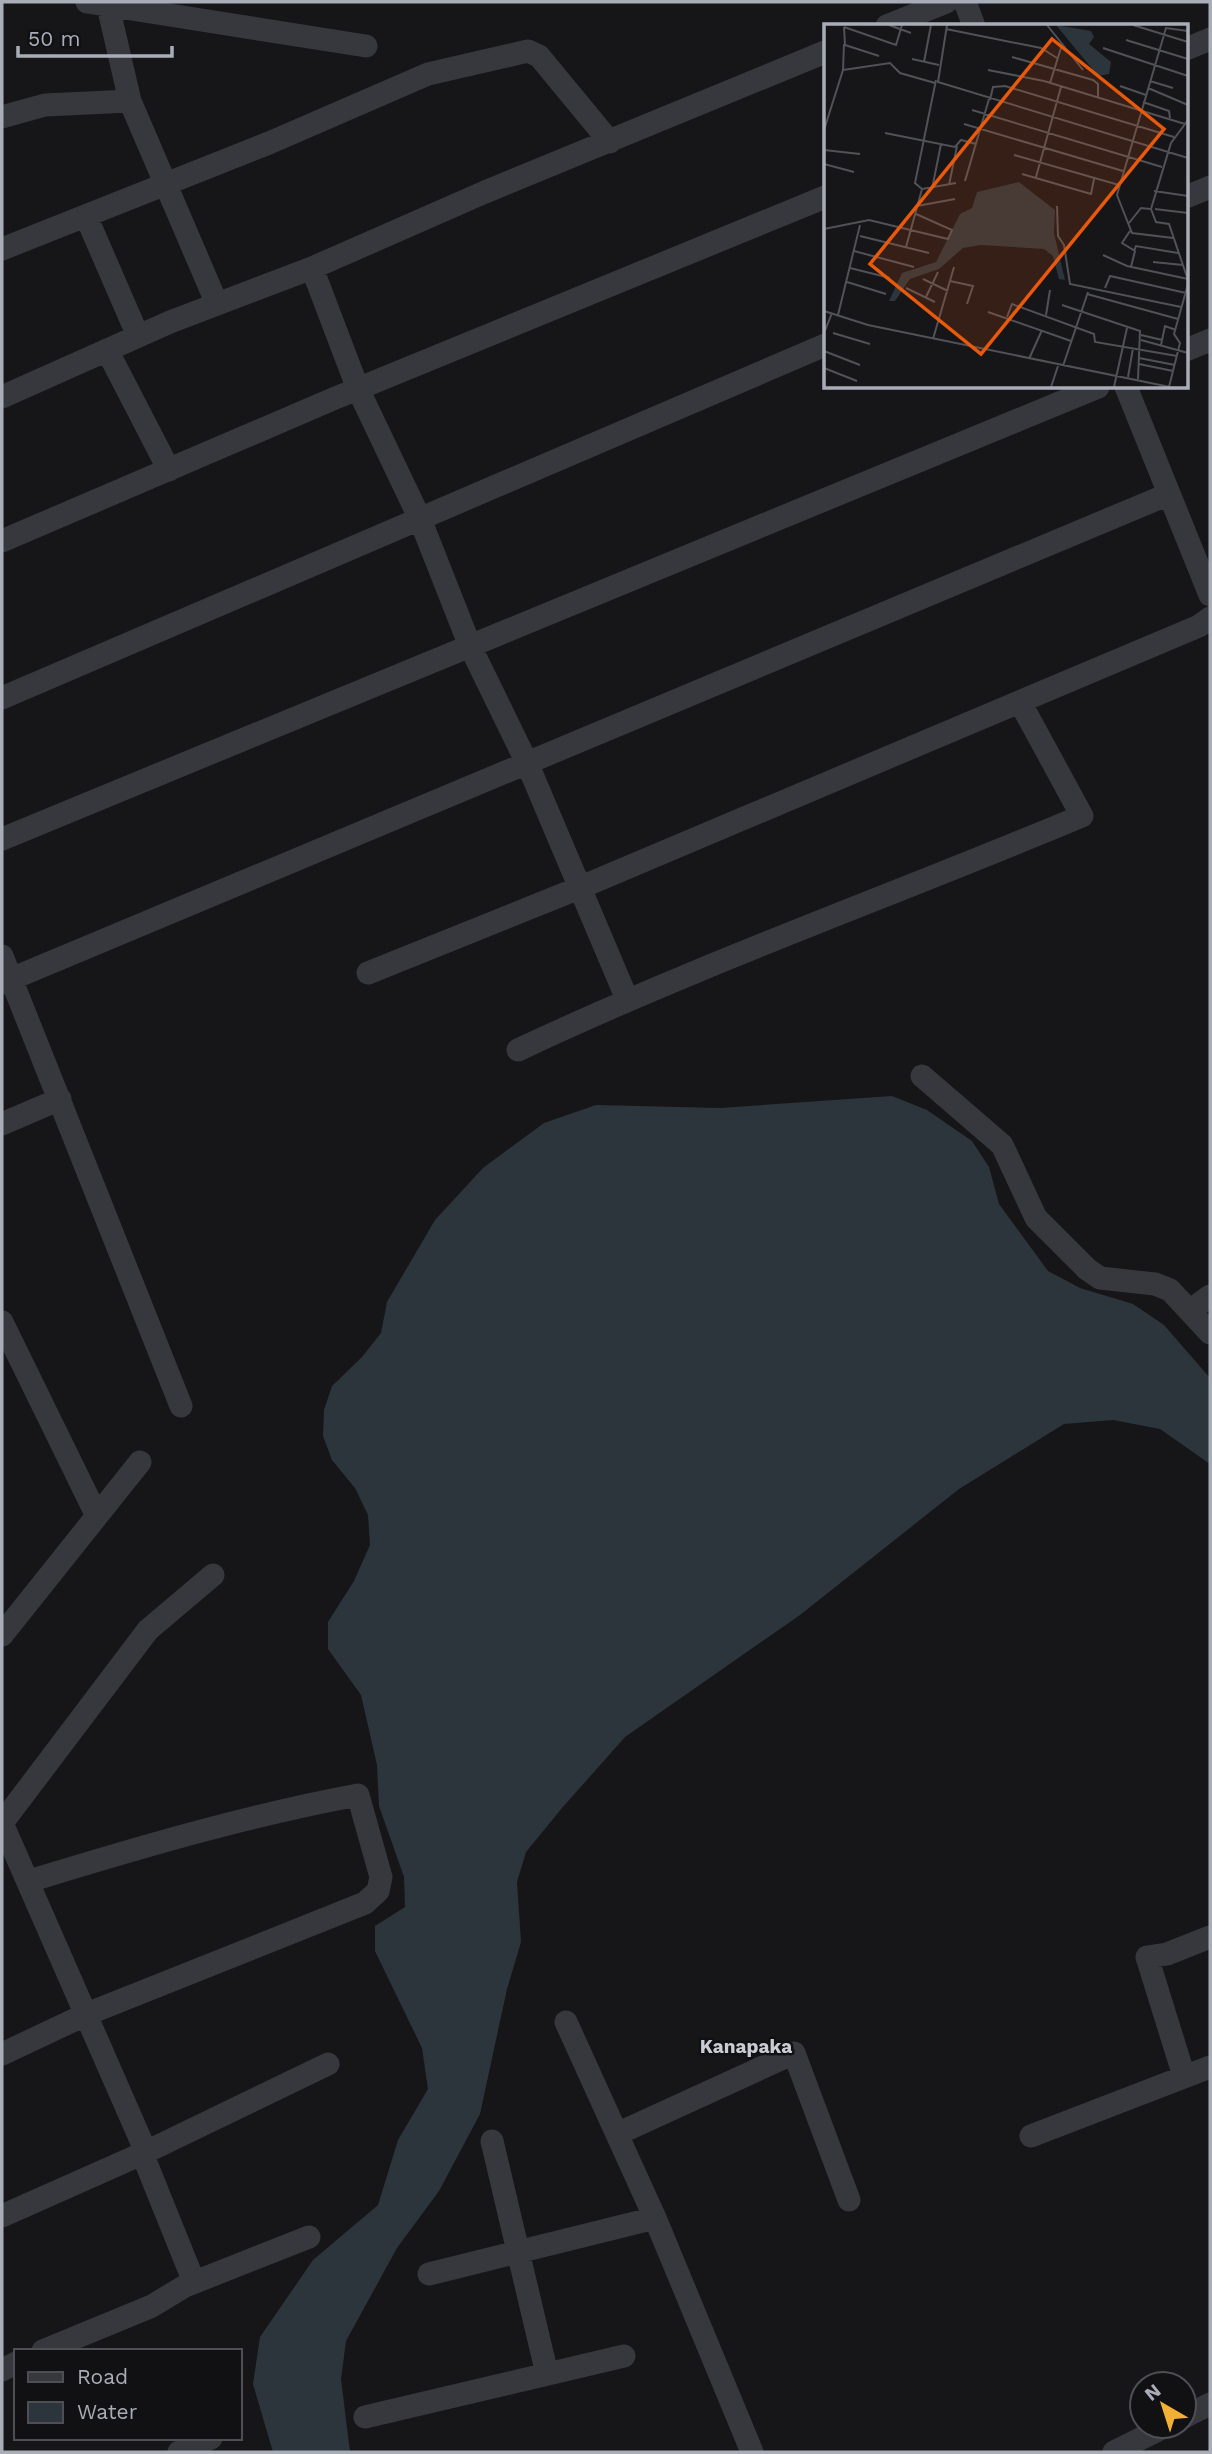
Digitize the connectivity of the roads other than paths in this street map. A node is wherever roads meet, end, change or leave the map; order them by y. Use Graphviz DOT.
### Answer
graph roads {
  1 [pos="946,2"];
  2 [pos="965,2"];
  3 [pos="98,4"];
  4 [pos="892,24"];
  5 [pos="973,24"];
  6 [pos="1210,39"];
  7 [pos="366,46"];
  8 [pos="1188,48"];
  9 [pos="824,52"];
  10 [pos="130,101"];
  11 [pos="2,117"];
  12 [pos="610,142"];
  13 [pos="167,185"];
  14 [pos="1210,187"];
  15 [pos="1188,196"];
  16 [pos="824,197"];
  17 [pos="86,216"];
  18 [pos="2,249"];
  19 [pos="312,268"];
  20 [pos="218,304"];
  21 [pos="138,336"];
  22 [pos="1210,340"];
  23 [pos="824,345"];
  24 [pos="1188,349"];
  25 [pos="107,350"];
  26 [pos="1096,388"];
  27 [pos="1126,388"];
  28 [pos="358,389"];
  29 [pos="2,397"];
  30 [pos="169,470"];
  31 [pos="1169,494"];
  32 [pos="420,519"];
  33 [pos="2,541"];
  34 [pos="1210,595"];
  35 [pos="1210,618"];
  36 [pos="470,646"];
  37 [pos="2,698"];
  38 [pos="1020,702"];
  39 [pos="528,765"];
  40 [pos="2,839"];
  41 [pos="579,888"];
  42 [pos="2,956"];
  43 [pos="368,973"];
  44 [pos="7,981"];
  45 [pos="627,999"];
  46 [pos="518,1050"];
  47 [pos="922,1076"];
  48 [pos="60,1099"];
  49 [pos="2,1124"];
  50 [pos="1210,1296"];
  51 [pos="1191,1310"];
  52 [pos="2,1322"];
  53 [pos="1210,1333"];
  54 [pos="181,1405"];
  55 [pos="140,1462"];
  56 [pos="97,1516"];
  57 [pos="213,1575"];
  58 [pos="3,1630"];
  59 [pos="2,1823"];
  60 [pos="39,1878"];
  61 [pos="1210,1937"];
  62 [pos="86,2014"];
  63 [pos="566,2022"];
  64 [pos="2,2054"];
  65 [pos="328,2064"];
  66 [pos="1210,2067"];
  67 [pos="1184,2076"];
  68 [pos="617,2134"];
  69 [pos="1031,2136"];
  70 [pos="492,2141"];
  71 [pos="144,2152"];
  72 [pos="849,2200"];
  73 [pos="2,2216"];
  74 [pos="655,2218"];
  75 [pos="309,2237"];
  76 [pos="517,2252"];
  77 [pos="429,2273"];
  78 [pos="194,2282"];
  79 [pos="48,2349"];
  80 [pos="624,2356"];
  81 [pos="547,2374"];
  82 [pos="365,2417"];
  83 [pos="206,2440"];
  84 [pos="1138,2440"];
  85 [pos="179,2452"];
  86 [pos="752,2452"];
  87 [pos="1114,2452"];
  1 -- 4 [label="street"];
  2 -- 5 [label="street"];
  3 -- 7 [label="street"];
  3 -- 10 [label="street"];
  6 -- 8 [label="street"];
  9 -- 12 [label="street"];
  10 -- 11 [label="street"];
  10 -- 13 [label="street"];
  12 -- 13 [label="street"];
  12 -- 19 [label="street"];
  13 -- 17 [label="street"];
  13 -- 20 [label="street"];
  14 -- 15 [label="street"];
  16 -- 28 [label="street"];
  17 -- 18 [label="street"];
  17 -- 21 [label="street"];
  19 -- 20 [label="street"];
  19 -- 28 [label="street"];
  20 -- 21 [label="street"];
  21 -- 25 [label="street"];
  22 -- 24 [label="street"];
  23 -- 32 [label="street"];
  25 -- 29 [label="street"];
  25 -- 30 [label="street"];
  26 -- 36 [label="street"];
  27 -- 31 [label="street"];
  28 -- 30 [label="street"];
  28 -- 32 [label="street"];
  30 -- 33 [label="street"];
  31 -- 34 [label="street"];
  31 -- 39 [label="street"];
  32 -- 36 [label="street"];
  32 -- 37 [label="street"];
  35 -- 38 [label="street"];
  36 -- 39 [label="street"];
  36 -- 40 [label="street"];
  38 -- 41 [label="street"];
  38 -- 45 [label="street"];
  39 -- 41 [label="street"];
  39 -- 44 [label="street"];
  41 -- 43 [label="street"];
  41 -- 45 [label="street"];
  42 -- 44 [label="street"];
  44 -- 48 [label="street"];
  45 -- 46 [label="street"];
  47 -- 51 [label="street"];
  48 -- 49 [label="street"];
  48 -- 54 [label="street"];
  50 -- 51 [label="street"];
  51 -- 53 [label="street"];
  52 -- 56 [label="street"];
  55 -- 56 [label="street"];
  56 -- 58 [label="street"];
  57 -- 59 [label="street"];
  59 -- 62 [label="street"];
  60 -- 62 [label="street"];
  61 -- 67 [label="street"];
  62 -- 64 [label="street"];
  62 -- 71 [label="street"];
  63 -- 68 [label="street"];
  65 -- 71 [label="street"];
  66 -- 67 [label="street"];
  67 -- 69 [label="street"];
  68 -- 72 [label="street"];
  68 -- 74 [label="street"];
  70 -- 76 [label="street"];
  71 -- 73 [label="street"];
  71 -- 78 [label="street"];
  74 -- 76 [label="street"];
  74 -- 86 [label="street"];
  75 -- 78 [label="street"];
  76 -- 77 [label="street"];
  76 -- 81 [label="street"];
  78 -- 79 [label="street"];
  80 -- 81 [label="street"];
  81 -- 82 [label="street"];
  83 -- 85 [label="street"];
  84 -- 87 [label="street"];
}
